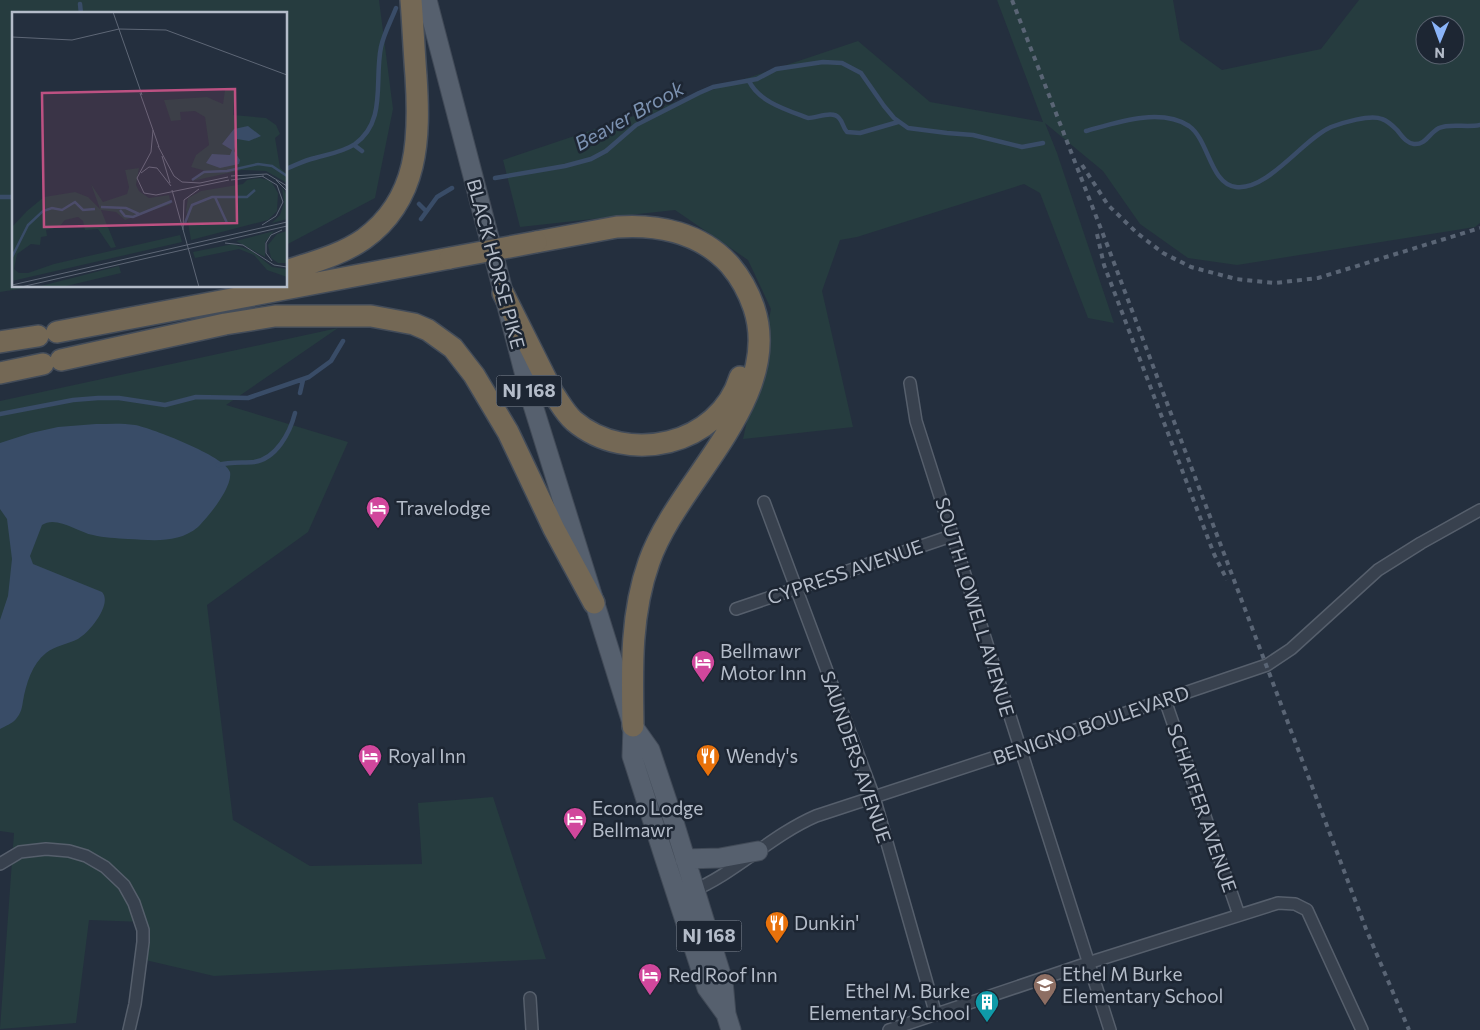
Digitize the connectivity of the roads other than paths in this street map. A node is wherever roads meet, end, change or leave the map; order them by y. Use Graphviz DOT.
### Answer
graph roads {
  1 [pos="411,0"];
  2 [pos="427,0"];
  3 [pos="536,247"];
  4 [pos="452,263"];
  5 [pos="288,270"];
  6 [pos="232,288"];
  7 [pos="503,293"];
  8 [pos="170,310"];
  9 [pos="159,339"];
  10 [pos="0,342"];
  11 [pos="0,373"];
  12 [pos="910,382"];
  13 [pos="764,502"];
  14 [pos="1480,510"];
  15 [pos="954,535"];
  16 [pos="797,589"];
  17 [pos="594,603"];
  18 [pos="736,609"];
  19 [pos="1165,700"];
  20 [pos="633,726"];
  21 [pos="1020,749"];
  22 [pos="874,797"];
  23 [pos="758,851"];
  24 [pos="685,859"];
  25 [pos="0,864"];
  26 [pos="695,890"];
  27 [pos="678,898"];
  28 [pos="1239,916"];
  29 [pos="1088,963"];
  30 [pos="530,998"];
  31 [pos="936,1015"];
  32 [pos="728,1022"];
  33 [pos="130,1030"];
  34 [pos="532,1030"];
  35 [pos="889,1030"];
  36 [pos="1110,1030"];
  37 [pos="1362,1030"];
  1 -- 5 [label="highway"];
  2 -- 7 [label="main road, BLACK HORSE PIKE / NJ 168"];
  3 -- 4 [label="highway"];
  3 -- 7 [label="highway"];
  3 -- 20 [label="highway"];
  4 -- 8 [label="highway"];
  4 -- 9 [label="highway"];
  6 -- 8 [label="highway"];
  7 -- 17 [label="main road, BLACK HORSE PIKE / NJ 168"];
  8 -- 10 [label="highway"];
  9 -- 11 [label="highway"];
  9 -- 17 [label="highway"];
  12 -- 15 [label="street, SOUTH LOWELL AVENUE"];
  13 -- 16 [label="street, SAUNDERS AVENUE"];
  14 -- 19 [label="street, BENIGNO BOULEVARD"];
  15 -- 16 [label="street, CYPRESS AVENUE"];
  15 -- 21 [label="street, SOUTH LOWELL AVENUE"];
  16 -- 18 [label="street, CYPRESS AVENUE"];
  16 -- 22 [label="street, SAUNDERS AVENUE"];
  17 -- 20 [label="main road, BLACK HORSE PIKE / NJ 168"];
  19 -- 21 [label="street, BENIGNO BOULEVARD"];
  19 -- 28 [label="street, SCHAFFER AVENUE"];
  20 -- 24 [label="main road, BLACK HORSE PIKE / NJ 168"];
  20 -- 27 [label="main road, BLACK HORSE PIKE / NJ 168"];
  21 -- 22 [label="street, BENIGNO BOULEVARD"];
  21 -- 29 [label="street, SOUTH LOWELL AVENUE"];
  22 -- 23 [label="street, BENIGNO BOULEVARD"];
  22 -- 31 [label="street, SAUNDERS AVENUE"];
  23 -- 24 [label="main road"];
  23 -- 26 [label="street, BENIGNO BOULEVARD"];
  24 -- 26 [label="main road, BLACK HORSE PIKE / NJ 168"];
  25 -- 33 [label="street"];
  26 -- 27 [label="street, BENIGNO BOULEVARD"];
  26 -- 32 [label="main road, BLACK HORSE PIKE / NJ 168"];
  27 -- 32 [label="main road, BLACK HORSE PIKE / NJ 168"];
  28 -- 29 [label="street"];
  28 -- 37 [label="street"];
  29 -- 31 [label="street"];
  29 -- 36 [label="street, SOUTH LOWELL AVENUE"];
  30 -- 34 [label="street"];
  31 -- 35 [label="street"];
}
